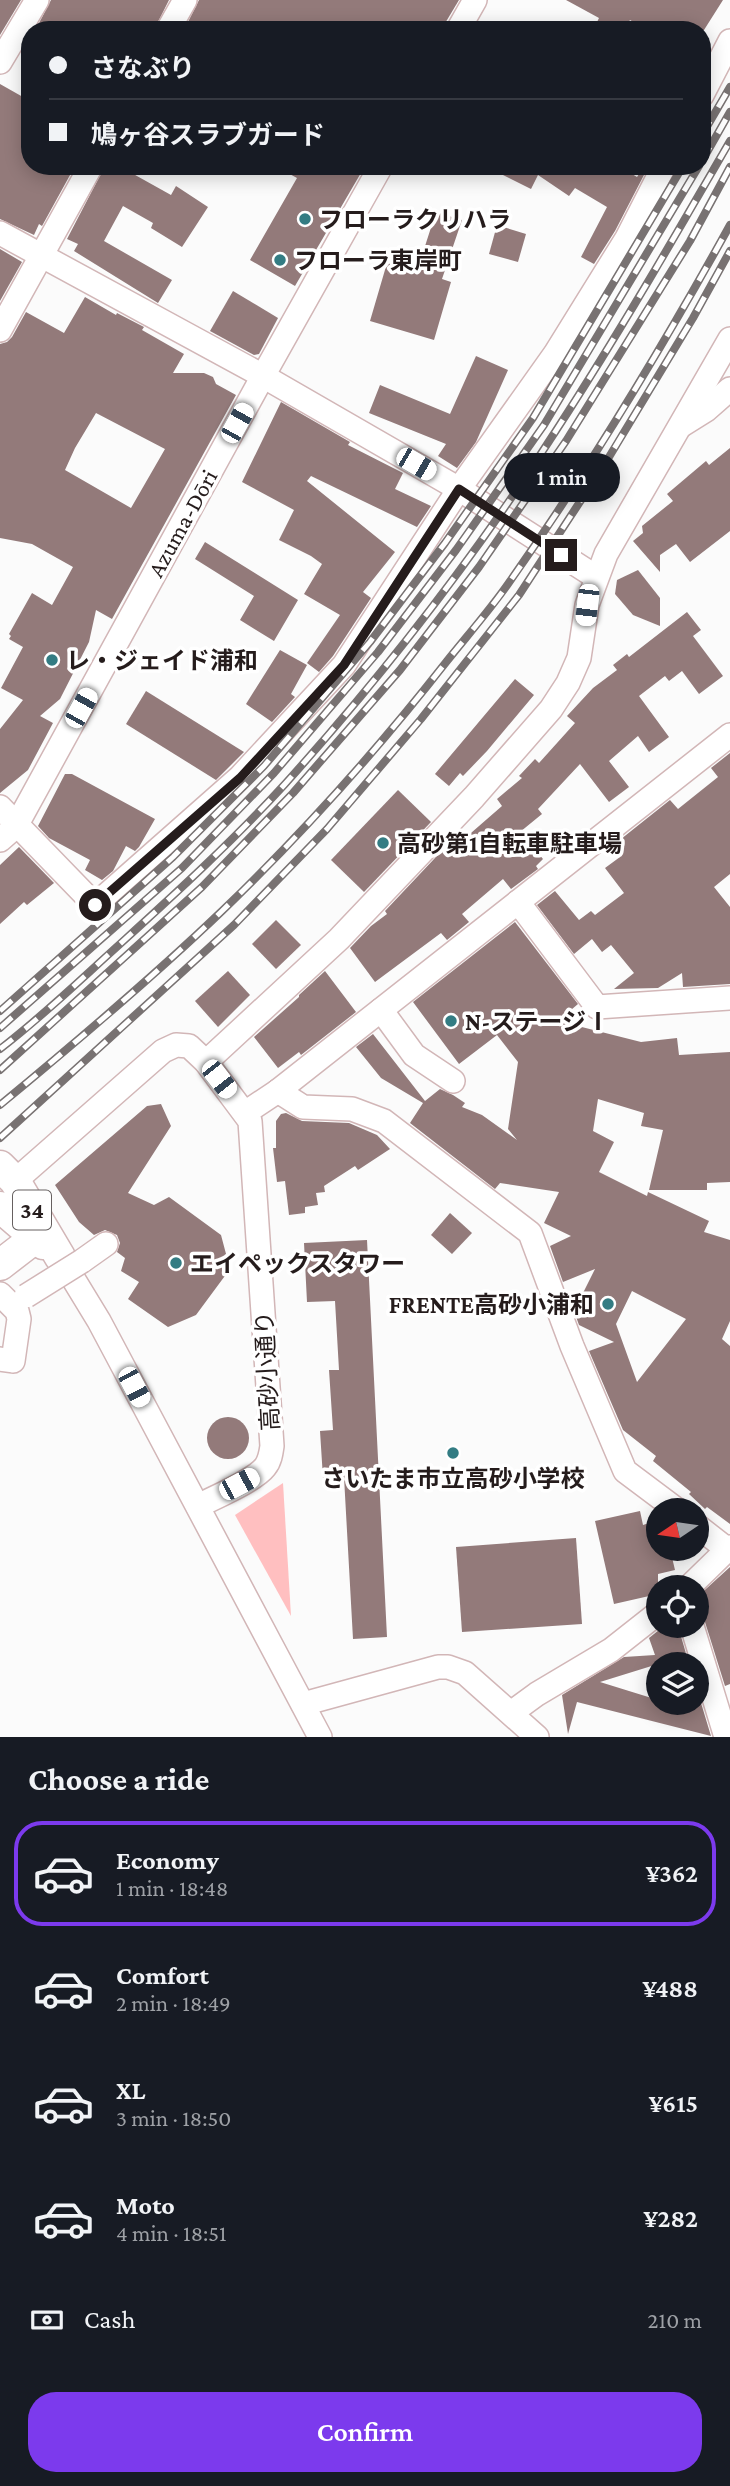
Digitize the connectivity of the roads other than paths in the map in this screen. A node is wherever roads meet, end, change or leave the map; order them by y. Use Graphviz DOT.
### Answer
graph roads {
  1 [pos="37,0"];
  2 [pos="185,0"];
  3 [pos="475,0"];
  4 [pos="24,21"];
  5 [pos="173,21"];
  6 [pos="463,21"];
  7 [pos="21,27"];
  8 [pos="730,41"];
  9 [pos="0,62"];
  10 [pos="711,78"];
  11 [pos="86,175"];
  12 [pos="376,175"];
  13 [pos="659,175"];
  14 [pos="0,233"];
  15 [pos="41,256"];
  16 [pos="0,330"];
  17 [pos="730,339"];
  18 [pos="263,376"];
  19 [pos="730,389"];
  20 [pos="680,427"];
  21 [pos="464,491"];
  22 [pos="596,577"];
  23 [pos="730,735"];
  24 [pos="0,807"];
  25 [pos="8,833"];
  26 [pos="518,902"];
  27 [pos="730,998"];
  28 [pos="381,1010"];
  29 [pos="206,1062"];
  30 [pos="453,1082"];
  31 [pos="278,1091"];
  32 [pos="245,1113"];
  33 [pos="8,1174"];
  34 [pos="0,1207"];
  35 [pos="35,1238"];
  36 [pos="106,1244"];
  37 [pos="71,1259"];
  38 [pos="0,1265"];
  39 [pos="0,1294"];
  40 [pos="26,1296"];
  41 [pos="0,1359"];
  42 [pos="661,1498"];
  43 [pos="198,1506"];
  44 [pos="709,1534"];
  45 [pos="729,1549"];
  46 [pos="702,1575"];
  47 [pos="646,1622"];
  48 [pos="696,1638"];
  49 [pos="303,1704"];
  50 [pos="511,1713"];
  51 [pos="320,1737"];
  52 [pos="537,1737"];
  53 [pos="726,1737"];
  1 -- 4 [label="street"];
  2 -- 5 [label="street"];
  3 -- 6 [label="street"];
  7 -- 9 [label="street"];
  8 -- 10 [label="street"];
  11 -- 15 [label="street"];
  12 -- 18 [label="street, Azuma-Dōri"];
  13 -- 21 [label="street"];
  14 -- 15 [label="street"];
  15 -- 16 [label="street"];
  15 -- 18 [label="street"];
  17 -- 20 [label="street"];
  18 -- 21 [label="street"];
  18 -- 25 [label="street, Azuma-Dōri"];
  19 -- 20 [label="street"];
  20 -- 22 [label="street"];
  21 -- 22 [label="street"];
  21 -- 25 [label="street"];
  22 -- 29 [label="street"];
  23 -- 26 [label="street"];
  24 -- 25 [label="street"];
  26 -- 27 [label="street"];
  26 -- 28 [label="street"];
  28 -- 30 [label="street"];
  28 -- 31 [label="street"];
  29 -- 32 [label="street"];
  29 -- 33 [label="street"];
  31 -- 32 [label="street"];
  31 -- 42 [label="street"];
  32 -- 43 [label="street, 高砂小通り"];
  33 -- 37 [label="main road, 34"];
  34 -- 35 [label="main road, 34"];
  35 -- 37 [label="main road, 34"];
  35 -- 38 [label="main road, 34"];
  36 -- 37 [label="street"];
  37 -- 40 [label="street, bridge"];
  37 -- 43 [label="street"];
  39 -- 41 [label="street"];
  43 -- 49 [label="street"];
  44 -- 45 [label="street"];
  45 -- 46 [label="street"];
  47 -- 50 [label="street"];
  48 -- 53 [label="street"];
  49 -- 50 [label="street"];
  49 -- 51 [label="street"];
  50 -- 52 [label="street"];
}
